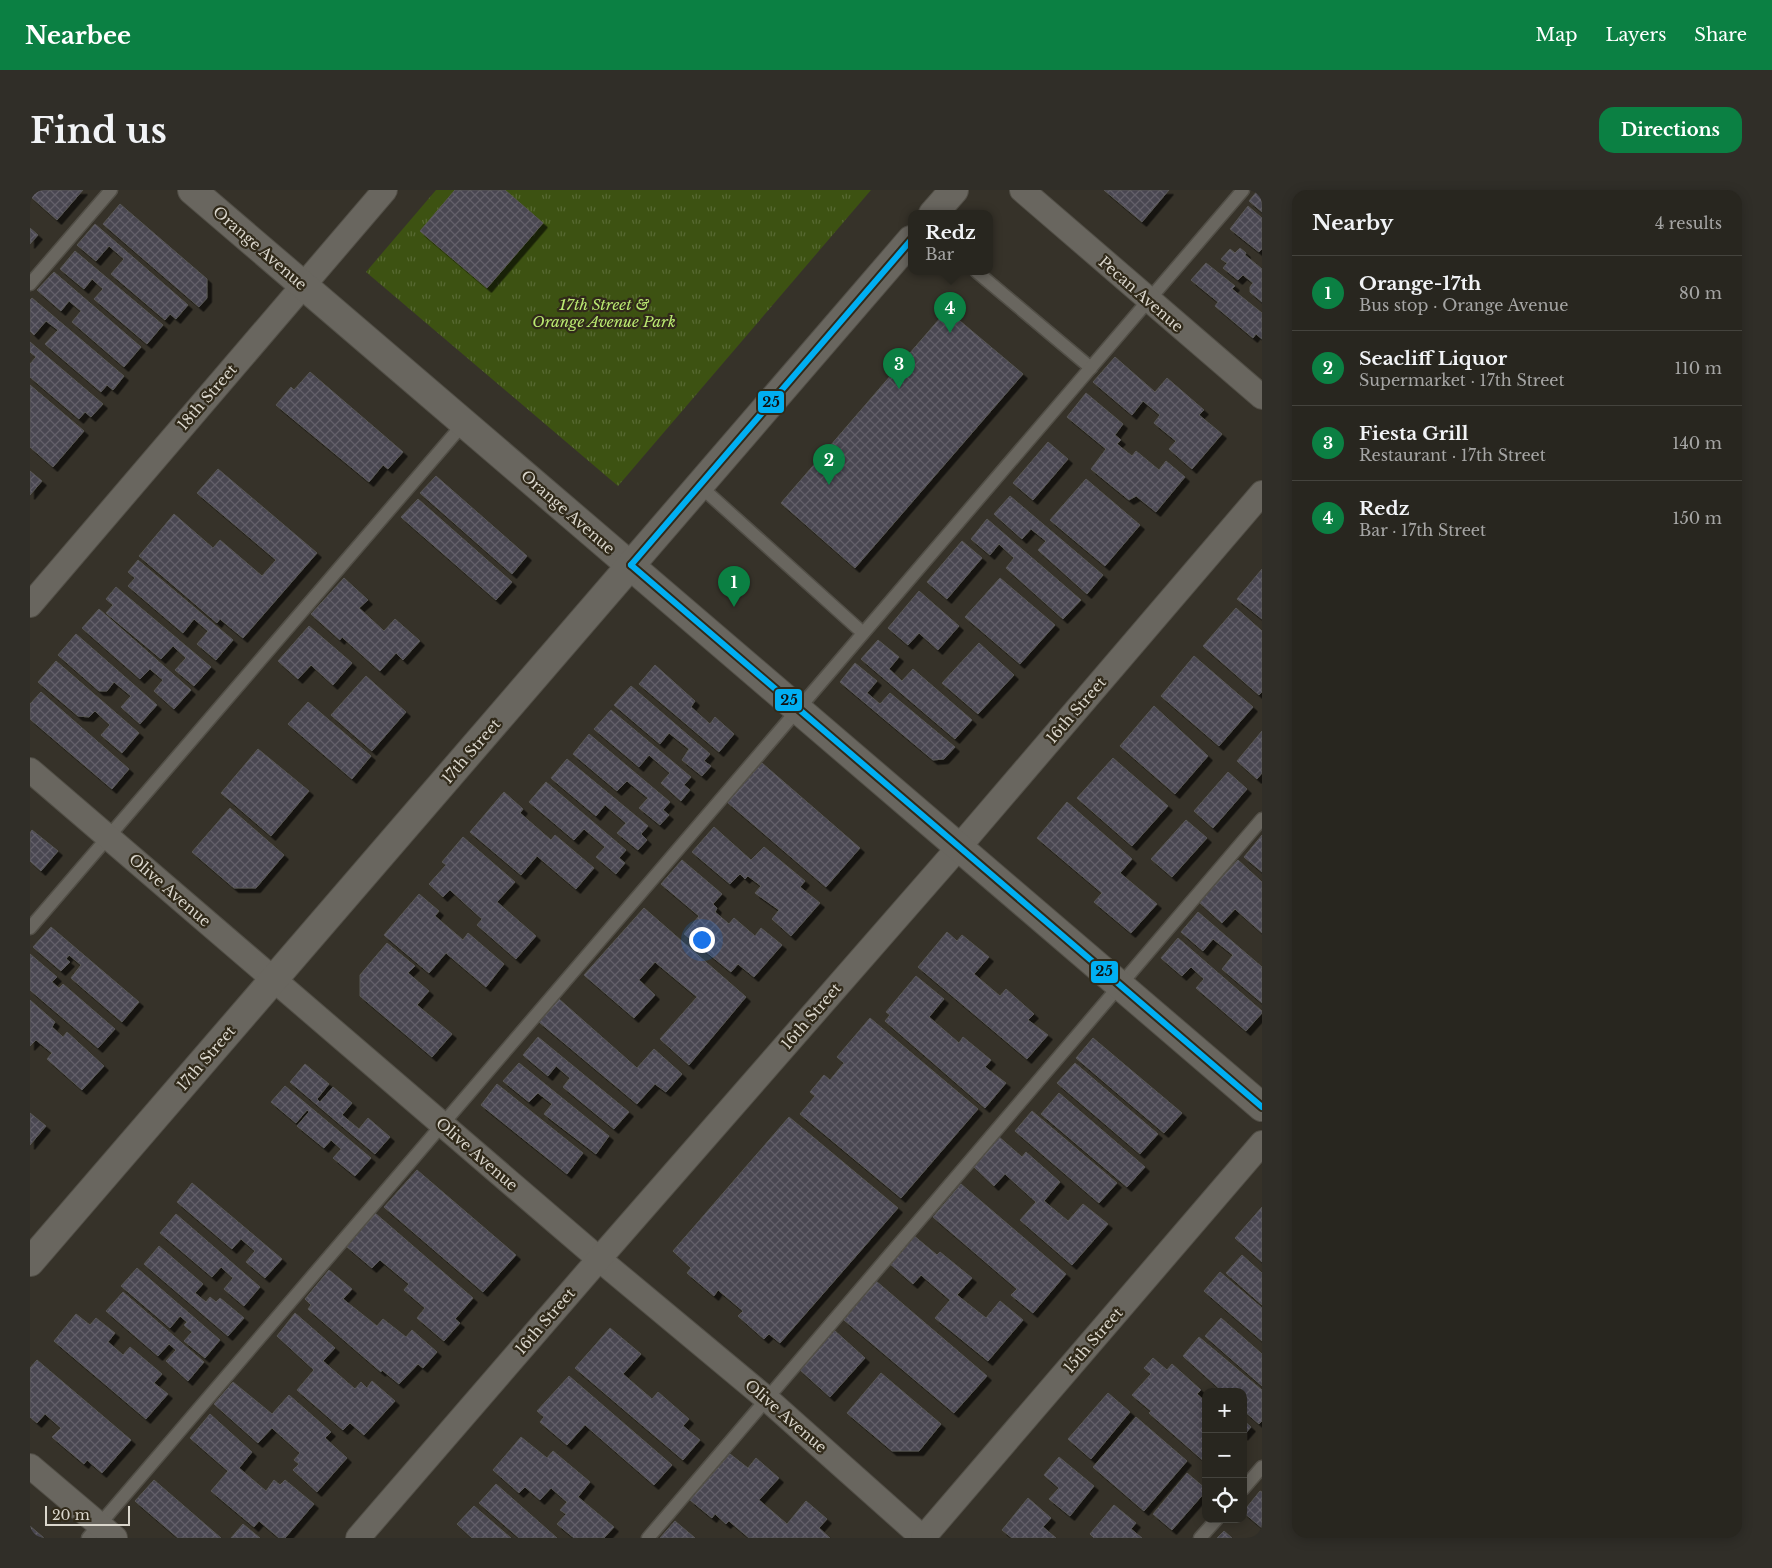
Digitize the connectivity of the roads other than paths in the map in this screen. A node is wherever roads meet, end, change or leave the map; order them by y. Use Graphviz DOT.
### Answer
graph roads {
  1 [pos="110,190"];
  2 [pos="192,190"];
  3 [pos="385,190"];
  4 [pos="954,190"];
  5 [pos="1022,190"];
  6 [pos="1243,190"];
  7 [pos="936,210"];
  8 [pos="908,243"];
  9 [pos="981,275"];
  10 [pos="30,284"];
  11 [pos="303,285"];
  12 [pos="1148,300"];
  13 [pos="1090,368"];
  14 [pos="1262,397"];
  15 [pos="464,423"];
  16 [pos="700,486"];
  17 [pos="1262,493"];
  18 [pos="630,566"];
  19 [pos="30,605"];
  20 [pos="863,633"];
  21 [pos="798,709"];
  22 [pos="30,770"];
  23 [pos="1262,819"];
  24 [pos="108,837"];
  25 [pos="958,847"];
  26 [pos="30,928"];
  27 [pos="274,980"];
  28 [pos="1120,986"];
  29 [pos="1262,1107"];
  30 [pos="441,1124"];
  31 [pos="1262,1143"];
  32 [pos="598,1259"];
  33 [pos="30,1262"];
  34 [pos="767,1399"];
  35 [pos="30,1466"];
  36 [pos="1262,1467"];
  37 [pos="1247,1484"];
  38 [pos="1213,1523"];
  39 [pos="101,1533"];
  40 [pos="358,1538"];
  41 [pos="648,1538"];
  42 [pos="923,1538"];
  43 [pos="1200,1538"];
  1 -- 10 [label="lane"];
  2 -- 11 [label="street, Orange Avenue"];
  3 -- 11 [label="street, 18th Street"];
  4 -- 7 [label="street"];
  5 -- 12 [label="street, Pecan Avenue"];
  6 -- 12 [label="lane"];
  8 -- 16 [label="street, 17th Street"];
  9 -- 13 [label="lane"];
  11 -- 15 [label="street, Orange Avenue"];
  11 -- 19 [label="street, 18th Street"];
  12 -- 13 [label="lane"];
  12 -- 14 [label="street, Pecan Avenue"];
  13 -- 20 [label="lane"];
  15 -- 18 [label="street, Orange Avenue"];
  15 -- 24 [label="lane"];
  16 -- 18 [label="street, 17th Street"];
  16 -- 20 [label="lane"];
  17 -- 25 [label="street, 16th Street"];
  18 -- 21 [label="street, Orange Avenue"];
  18 -- 27 [label="street, 17th Street"];
  20 -- 21 [label="lane"];
  21 -- 25 [label="street, Orange Avenue"];
  21 -- 30 [label="lane"];
  22 -- 24 [label="street, Olive Avenue"];
  23 -- 28 [label="lane"];
  24 -- 26 [label="lane"];
  24 -- 27 [label="street, Olive Avenue"];
  25 -- 28 [label="street, Orange Avenue"];
  25 -- 32 [label="street, 16th Street"];
  27 -- 30 [label="street, Olive Avenue"];
  27 -- 33 [label="street, 17th Street"];
  28 -- 29 [label="street, Orange Avenue"];
  28 -- 34 [label="lane"];
  30 -- 32 [label="street, Olive Avenue"];
  30 -- 39 [label="lane"];
  31 -- 42 [label="street, 15th Street"];
  32 -- 34 [label="street, Olive Avenue"];
  32 -- 40 [label="street, 16th Street"];
  34 -- 41 [label="lane"];
  34 -- 42 [label="street, Olive Avenue"];
  35 -- 39 [label="street"];
  36 -- 37 [label="lane"];
  38 -- 43 [label="lane"];
}
